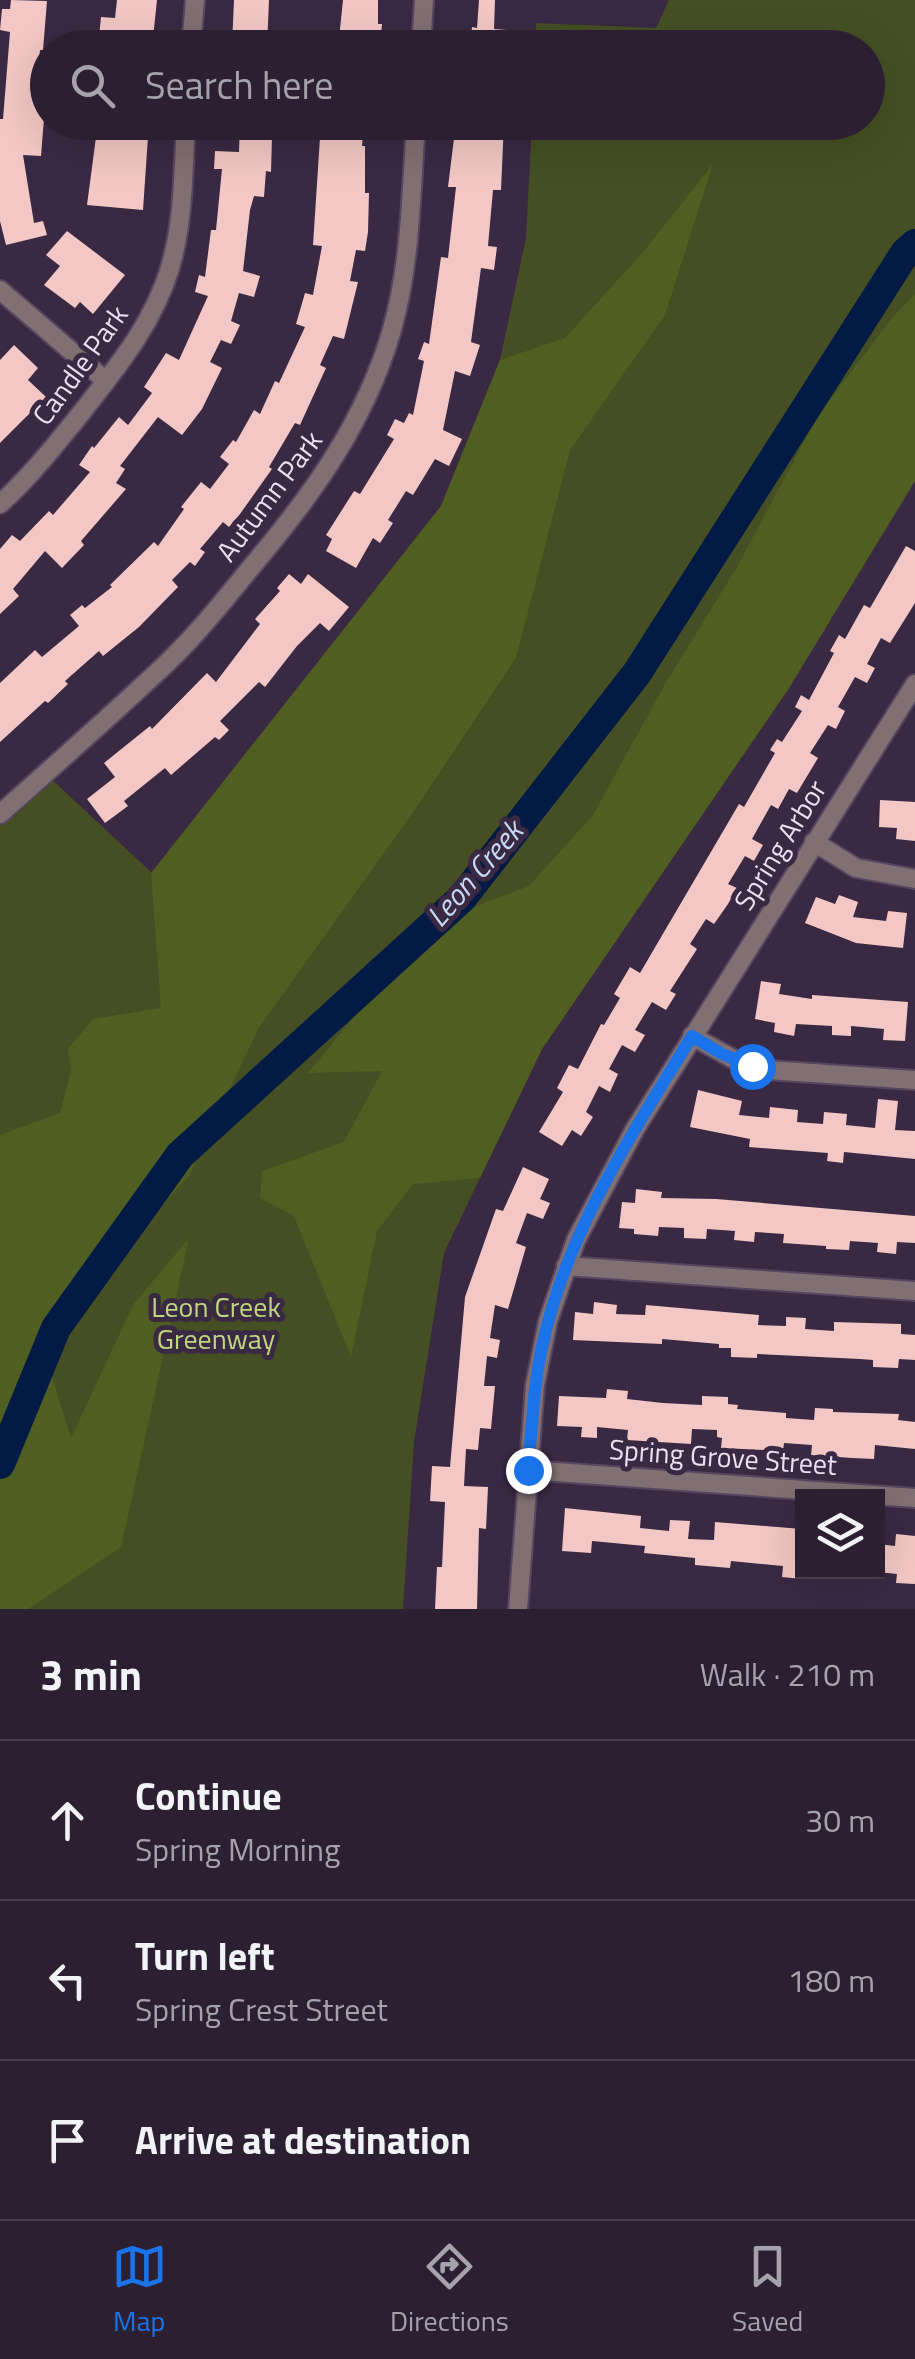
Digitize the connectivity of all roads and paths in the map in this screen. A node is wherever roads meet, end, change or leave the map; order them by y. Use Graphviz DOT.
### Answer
graph roads {
  1 [pos="194,0"];
  2 [pos="424,0"];
  3 [pos="193,30"];
  4 [pos="422,30"];
  5 [pos="185,140"];
  6 [pos="415,140"];
  7 [pos="0,290"];
  8 [pos="106,382"];
  9 [pos="0,504"];
  10 [pos="915,684"];
  11 [pos="0,814"];
  12 [pos="814,842"];
  13 [pos="915,879"];
  14 [pos="692,1036"];
  15 [pos="915,1080"];
  16 [pos="566,1266"];
  17 [pos="915,1292"];
  18 [pos="528,1470"];
  19 [pos="915,1498"];
  20 [pos="518,1609"];
  1 -- 3 [label="street"];
  2 -- 4 [label="street"];
  5 -- 8 [label="street, Candle Park"];
  6 -- 11 [label="street, Autumn Park"];
  7 -- 8 [label="street"];
  8 -- 9 [label="street, Candle Park"];
  10 -- 12 [label="street, Spring Arbor"];
  12 -- 13 [label="street"];
  12 -- 14 [label="street, Spring Arbor"];
  14 -- 15 [label="street"];
  14 -- 16 [label="street, Spring Arbor"];
  16 -- 17 [label="street"];
  16 -- 18 [label="street, Spring Arbor"];
  18 -- 19 [label="street, Spring Grove Street"];
  18 -- 20 [label="street, Spring Arbor"];
}
